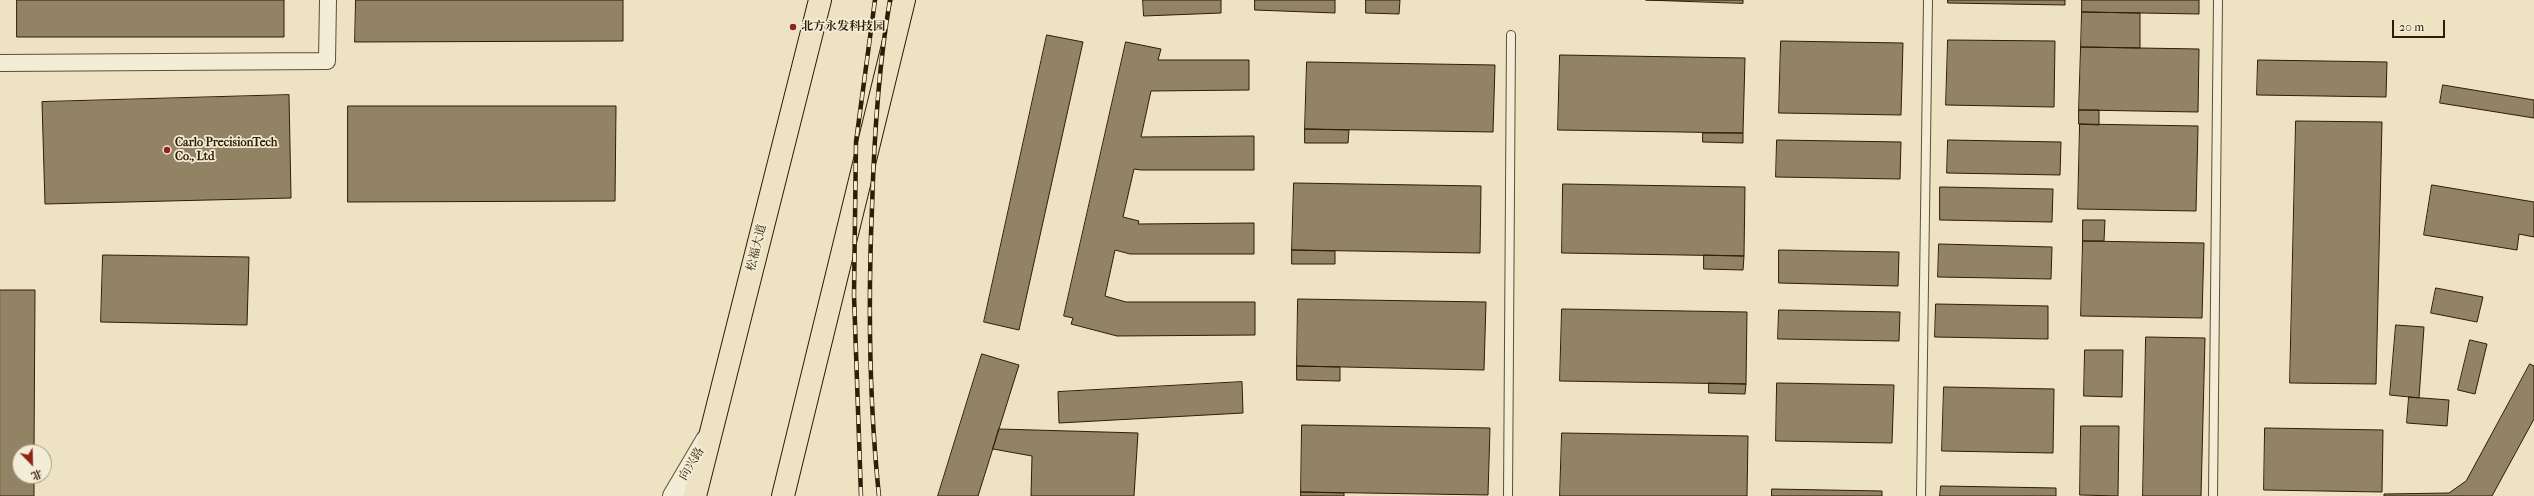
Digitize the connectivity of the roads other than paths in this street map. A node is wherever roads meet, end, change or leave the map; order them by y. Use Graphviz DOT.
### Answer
graph roads {
  1 [pos="328,0"];
  2 [pos="820,0"];
  3 [pos="904,0"];
  4 [pos="1928,0"];
  5 [pos="2218,0"];
  6 [pos="1511,35"];
  7 [pos="0,63"];
  8 [pos="711,432"];
  9 [pos="673,496"];
  10 [pos="695,496"];
  11 [pos="783,496"];
  12 [pos="1508,496"];
  13 [pos="1921,496"];
  14 [pos="2212,496"];
  1 -- 7 [label="street"];
  2 -- 8 [label="main road, 松福大道"];
  3 -- 11 [label="main road"];
  4 -- 13 [label="lane"];
  5 -- 14 [label="lane"];
  6 -- 12 [label="lane"];
  8 -- 9 [label="street, 向兴路"];
  8 -- 10 [label="main road, 松福大道"];
}
